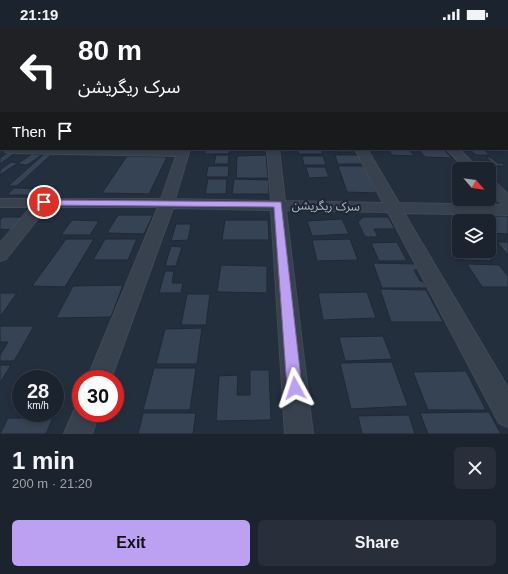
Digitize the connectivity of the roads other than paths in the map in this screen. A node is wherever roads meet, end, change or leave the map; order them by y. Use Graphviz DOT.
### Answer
graph roads {
  1 [pos="9,150"];
  2 [pos="58,150"];
  3 [pos="274,150"];
  4 [pos="362,150"];
  5 [pos="453,150"];
  6 [pos="184,151"];
  7 [pos="466,162"];
  8 [pos="496,191"];
  9 [pos="44,202"];
  10 [pos="508,202"];
  11 [pos="0,203"];
  12 [pos="167,203"];
  13 [pos="278,204"];
  14 [pos="394,207"];
  15 [pos="508,210"];
  16 [pos="0,254"];
  17 [pos="102,370"];
  18 [pos="508,414"];
  19 [pos="83,422"];
  20 [pos="78,434"];
  21 [pos="299,434"];
  1 -- 2 [label="street"];
  2 -- 6 [label="street"];
  3 -- 13 [label="street"];
  4 -- 14 [label="street"];
  5 -- 7 [label="street"];
  6 -- 12 [label="street"];
  8 -- 10 [label="street"];
  9 -- 11 [label="street, سرک ریگریشن"];
  9 -- 12 [label="street, سرک ریگریشن"];
  9 -- 16 [label="street"];
  12 -- 13 [label="street, سرک ریگریشن"];
  12 -- 17 [label="street"];
  13 -- 14 [label="street, سرک ریگریشن"];
  13 -- 21 [label="street"];
  14 -- 15 [label="street, سرک ریگریشن"];
  14 -- 18 [label="street"];
  19 -- 20 [label="street"];
}
